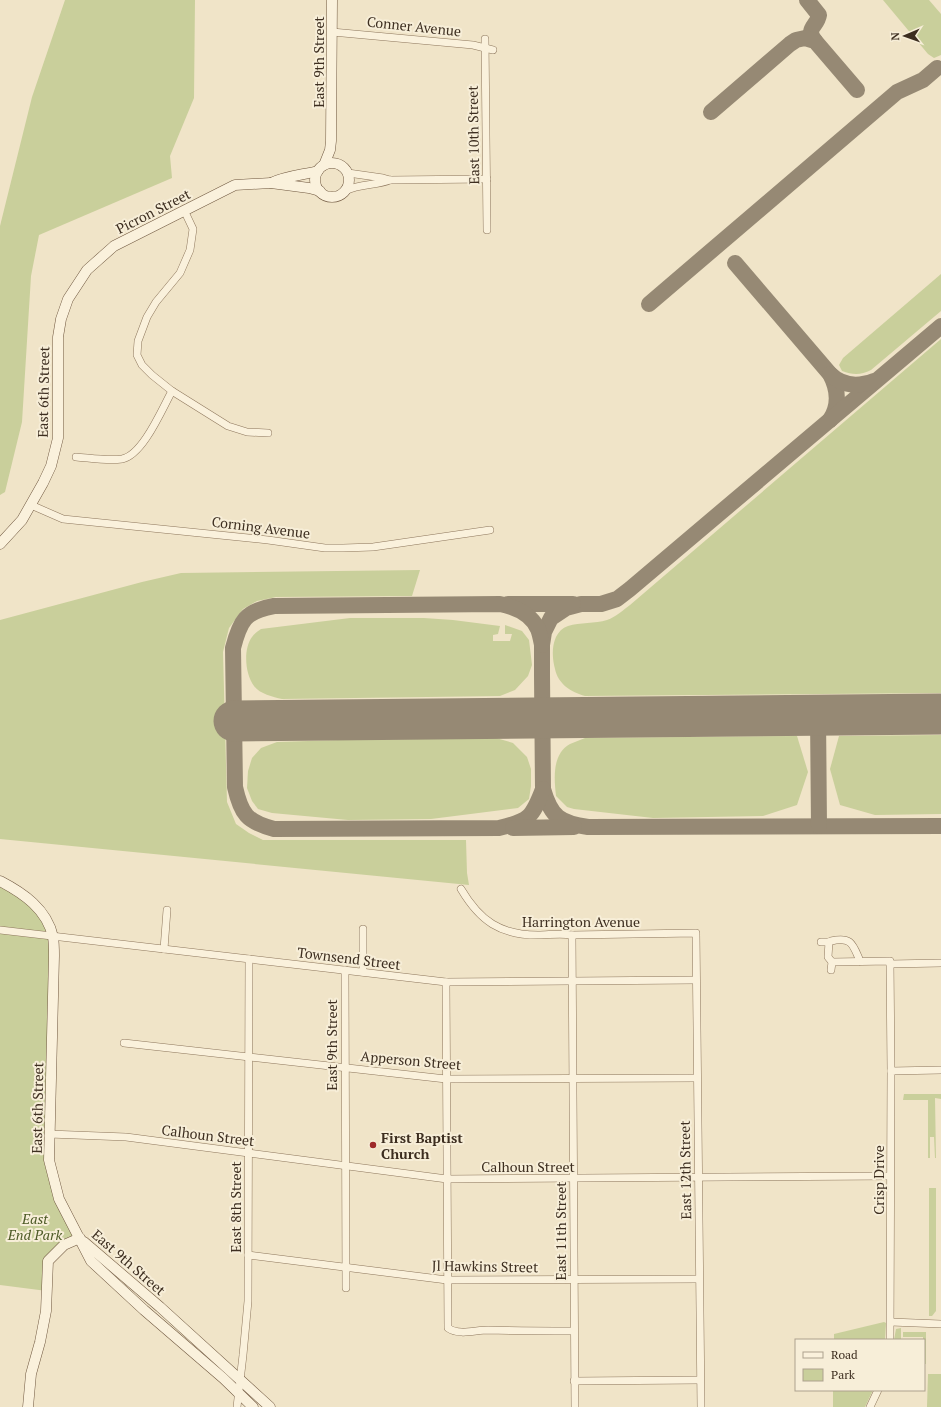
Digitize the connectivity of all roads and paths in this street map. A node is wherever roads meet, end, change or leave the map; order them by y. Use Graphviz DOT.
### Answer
graph roads {
  1 [pos="332,0"];
  2 [pos="332,32"];
  3 [pos="485,39"];
  4 [pos="485,49"];
  5 [pos="493,50"];
  6 [pos="331,124"];
  7 [pos="338,164"];
  8 [pos="321,168"];
  9 [pos="348,173"];
  10 [pos="487,179"];
  11 [pos="390,180"];
  12 [pos="270,182"];
  13 [pos="320,191"];
  14 [pos="345,191"];
  15 [pos="184,210"];
  16 [pos="487,230"];
  17 [pos="68,298"];
  18 [pos="172,391"];
  19 [pos="268,433"];
  20 [pos="76,457"];
  21 [pos="31,505"];
  22 [pos="490,530"];
  23 [pos="0,544"];
  24 [pos="0,881"];
  25 [pos="461,889"];
  26 [pos="167,910"];
  27 [pos="363,929"];
  28 [pos="0,930"];
  29 [pos="696,933"];
  30 [pos="572,935"];
  31 [pos="53,936"];
  32 [pos="821,942"];
  33 [pos="829,942"];
  34 [pos="164,949"];
  35 [pos="249,959"];
  36 [pos="832,962"];
  37 [pos="856,962"];
  38 [pos="941,963"];
  39 [pos="890,964"];
  40 [pos="345,970"];
  41 [pos="831,970"];
  42 [pos="363,972"];
  43 [pos="696,980"];
  44 [pos="572,981"];
  45 [pos="446,982"];
  46 [pos="124,1042"];
  47 [pos="248,1056"];
  48 [pos="345,1067"];
  49 [pos="941,1070"];
  50 [pos="891,1071"];
  51 [pos="446,1078"];
  52 [pos="572,1078"];
  53 [pos="697,1078"];
  54 [pos="49,1134"];
  55 [pos="248,1153"];
  56 [pos="346,1166"];
  57 [pos="890,1176"];
  58 [pos="698,1177"];
  59 [pos="573,1178"];
  60 [pos="447,1179"];
  61 [pos="80,1238"];
  62 [pos="248,1255"];
  63 [pos="346,1268"];
  64 [pos="447,1280"];
  65 [pos="574,1280"];
  66 [pos="699,1280"];
  67 [pos="346,1288"];
  68 [pos="891,1322"];
  69 [pos="941,1324"];
  70 [pos="574,1331"];
  71 [pos="890,1339"];
  72 [pos="700,1380"];
  73 [pos="240,1381"];
  74 [pos="574,1381"];
  75 [pos="878,1391"];
  76 [pos="239,1393"];
  77 [pos="28,1407"];
  78 [pos="237,1407"];
  79 [pos="253,1407"];
  80 [pos="270,1407"];
  81 [pos="575,1407"];
  82 [pos="701,1407"];
  83 [pos="870,1407"];
  1 -- 2 [label="main road, East 9th Street"];
  2 -- 4 [label="street, Conner Avenue"];
  2 -- 6 [label="main road, East 9th Street"];
  3 -- 4 [label="street, East 10th Street"];
  4 -- 5 [label="street, Conner Avenue"];
  4 -- 10 [label="street, East 10th Street"];
  6 -- 7 [label="main road"];
  6 -- 8 [label="main road"];
  7 -- 8 [label="main road"];
  7 -- 9 [label="main road"];
  8 -- 12 [label="main road, Picron Street"];
  8 -- 13 [label="main road"];
  9 -- 11 [label="street"];
  9 -- 14 [label="main road"];
  10 -- 11 [label="street"];
  10 -- 16 [label="street, East 10th Street"];
  11 -- 14 [label="street"];
  12 -- 13 [label="main road, Picron Street"];
  12 -- 15 [label="main road, Picron Street"];
  13 -- 14 [label="main road"];
  15 -- 17 [label="main road, Picron Street"];
  15 -- 18 [label="street"];
  17 -- 21 [label="main road, East 6th Street"];
  18 -- 19 [label="street"];
  18 -- 20 [label="street"];
  21 -- 22 [label="street, Corning Avenue"];
  21 -- 23 [label="main road, East 6th Street"];
  24 -- 31 [label="main road, East 6th Street"];
  25 -- 30 [label="street, Harrington Avenue"];
  26 -- 34 [label="street"];
  27 -- 42 [label="street"];
  28 -- 31 [label="street, Townsend Street"];
  29 -- 30 [label="street, Harrington Avenue"];
  29 -- 43 [label="street, East 12th Street"];
  30 -- 44 [label="street, East 11th Street"];
  31 -- 34 [label="street, Townsend Street"];
  31 -- 54 [label="main road, East 6th Street"];
  32 -- 33 [label="street"];
  33 -- 36 [label="street"];
  33 -- 37 [label="street"];
  34 -- 35 [label="street, Townsend Street"];
  35 -- 40 [label="street, Townsend Street"];
  35 -- 47 [label="street, East 8th Street"];
  36 -- 37 [label="street"];
  36 -- 41 [label="street"];
  37 -- 39 [label="street"];
  38 -- 39 [label="street"];
  39 -- 50 [label="street, Crisp Drive"];
  40 -- 42 [label="street, Townsend Street"];
  40 -- 48 [label="street, East 9th Street"];
  42 -- 45 [label="street, Townsend Street"];
  43 -- 44 [label="street, Townsend Street"];
  43 -- 53 [label="street, East 12th Street"];
  44 -- 45 [label="street, Townsend Street"];
  44 -- 52 [label="street, East 11th Street"];
  45 -- 51 [label="street"];
  46 -- 47 [label="street, Apperson Street"];
  47 -- 48 [label="street, Apperson Street"];
  47 -- 55 [label="street, East 8th Street"];
  48 -- 51 [label="street, Apperson Street"];
  48 -- 56 [label="street, East 9th Street"];
  49 -- 50 [label="street"];
  50 -- 57 [label="street, Crisp Drive"];
  51 -- 52 [label="street, Apperson Street"];
  51 -- 60 [label="street"];
  52 -- 53 [label="street, Apperson Street"];
  52 -- 59 [label="street, East 11th Street"];
  53 -- 58 [label="street, East 12th Street"];
  54 -- 55 [label="street, Calhoun Street"];
  54 -- 61 [label="main road, East 6th Street"];
  55 -- 56 [label="street, Calhoun Street"];
  55 -- 62 [label="street, East 8th Street"];
  56 -- 60 [label="street, Calhoun Street"];
  56 -- 63 [label="street, East 9th Street"];
  57 -- 58 [label="street, Calhoun Street"];
  57 -- 68 [label="street, Crisp Drive"];
  58 -- 59 [label="street, Calhoun Street"];
  58 -- 66 [label="street, East 12th Street"];
  59 -- 60 [label="street, Calhoun Street"];
  59 -- 65 [label="street, East 11th Street"];
  60 -- 64 [label="street"];
  61 -- 73 [label="main road, East 9th Street"];
  61 -- 76 [label="main road, East 9th Street"];
  61 -- 77 [label="main road"];
  62 -- 63 [label="street, Jl Hawkins Street"];
  62 -- 73 [label="street, East 8th Street"];
  63 -- 64 [label="street, Jl Hawkins Street"];
  63 -- 67 [label="street, East 9th Street"];
  64 -- 65 [label="street, Jl Hawkins Street"];
  64 -- 70 [label="street"];
  65 -- 66 [label="street, Jl Hawkins Street"];
  65 -- 70 [label="street, East 11th Street"];
  66 -- 72 [label="street, East 12th Street"];
  68 -- 69 [label="street"];
  68 -- 71 [label="street, Crisp Drive"];
  70 -- 74 [label="street, East 11th Street"];
  72 -- 74 [label="street"];
  72 -- 82 [label="street, East 12th Street"];
  73 -- 76 [label="street, East 8th Street"];
  73 -- 80 [label="main road, East 9th Street"];
  74 -- 81 [label="street, East 11th Street"];
  75 -- 83 [label="street"];
  76 -- 78 [label="street, East 8th Street"];
  76 -- 79 [label="main road, East 9th Street"];
}
